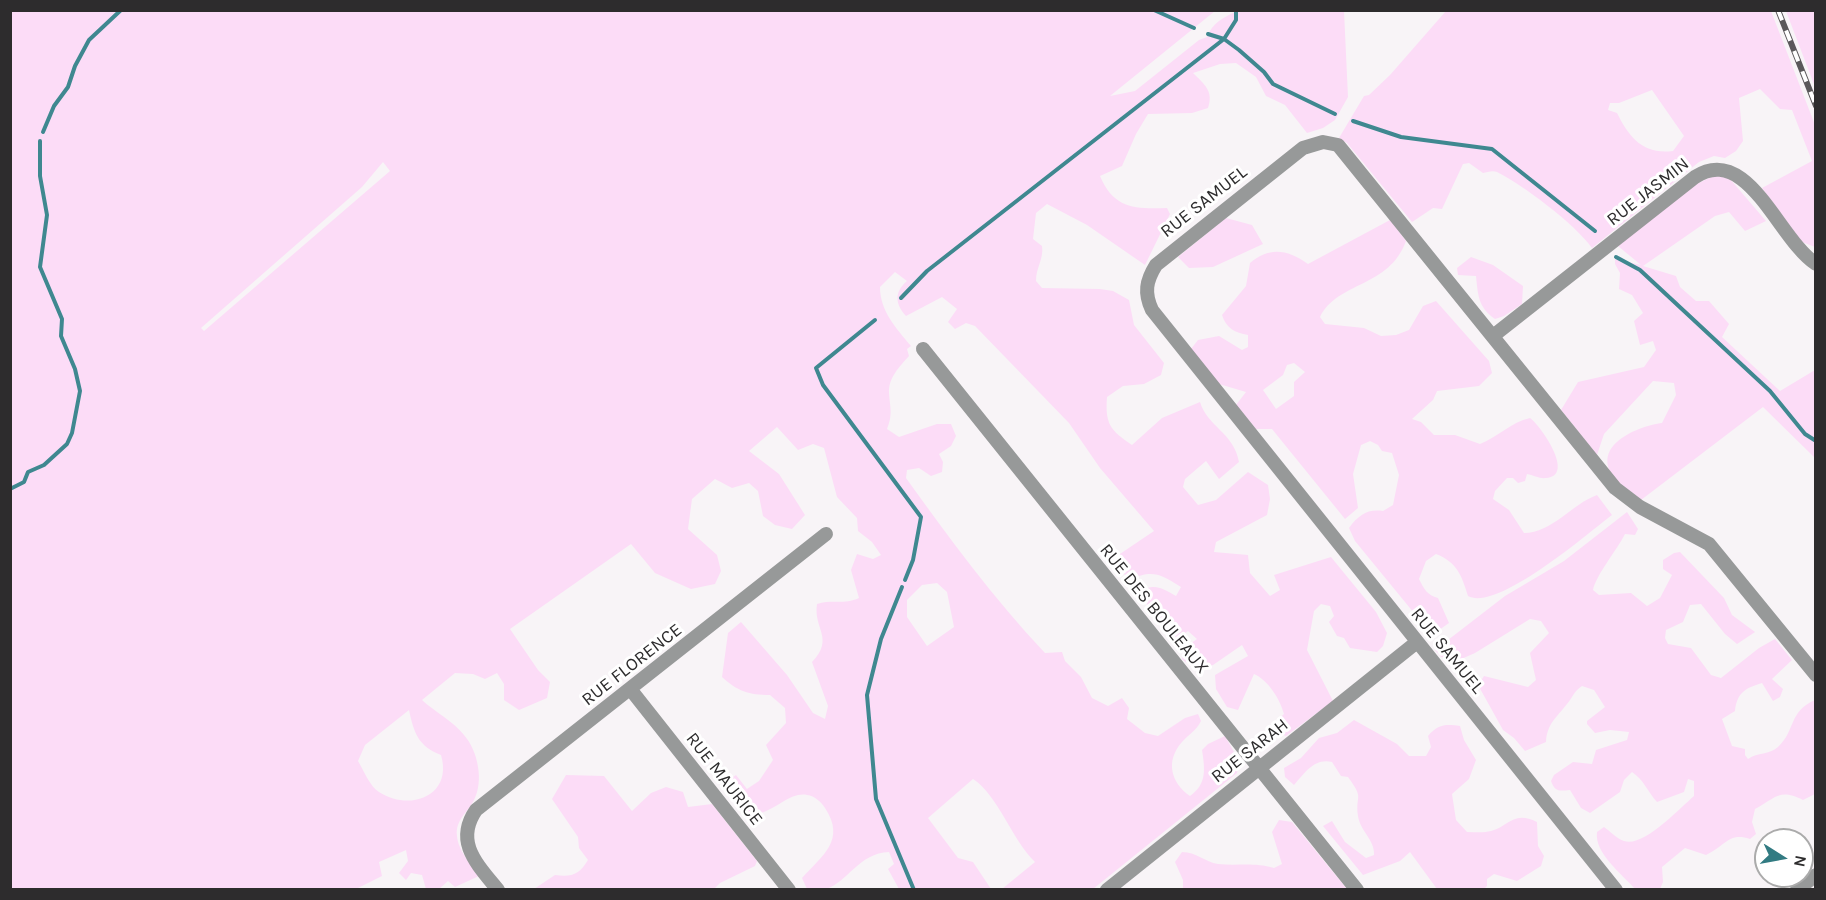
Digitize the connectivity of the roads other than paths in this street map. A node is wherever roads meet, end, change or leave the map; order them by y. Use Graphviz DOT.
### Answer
graph roads {
  1 [pos="1815,264"];
  2 [pos="1492,336"];
  3 [pos="923,349"];
  4 [pos="826,534"];
  5 [pos="1417,642"];
  6 [pos="1815,675"];
  7 [pos="631,690"];
  8 [pos="1258,768"];
  9 [pos="1815,875"];
  10 [pos="498,890"];
  11 [pos="789,890"];
  12 [pos="1107,890"];
  13 [pos="1357,890"];
  14 [pos="1616,890"];
  15 [pos="1797,890"];
  1 -- 2 [label="street, RUE JASMIN"];
  2 -- 5 [label="street, RUE SAMUEL"];
  2 -- 6 [label="street, RUE SAMUEL"];
  3 -- 8 [label="street, RUE DES BOULEAUX"];
  4 -- 7 [label="street, RUE FLORENCE"];
  5 -- 8 [label="street, RUE SARAH"];
  5 -- 14 [label="street, RUE SAMUEL"];
  7 -- 10 [label="street, RUE FLORENCE"];
  7 -- 11 [label="street, RUE MAURICE"];
  8 -- 12 [label="street, RUE SARAH"];
  8 -- 13 [label="street, RUE DES BOULEAUX"];
  9 -- 15 [label="street"];
}
